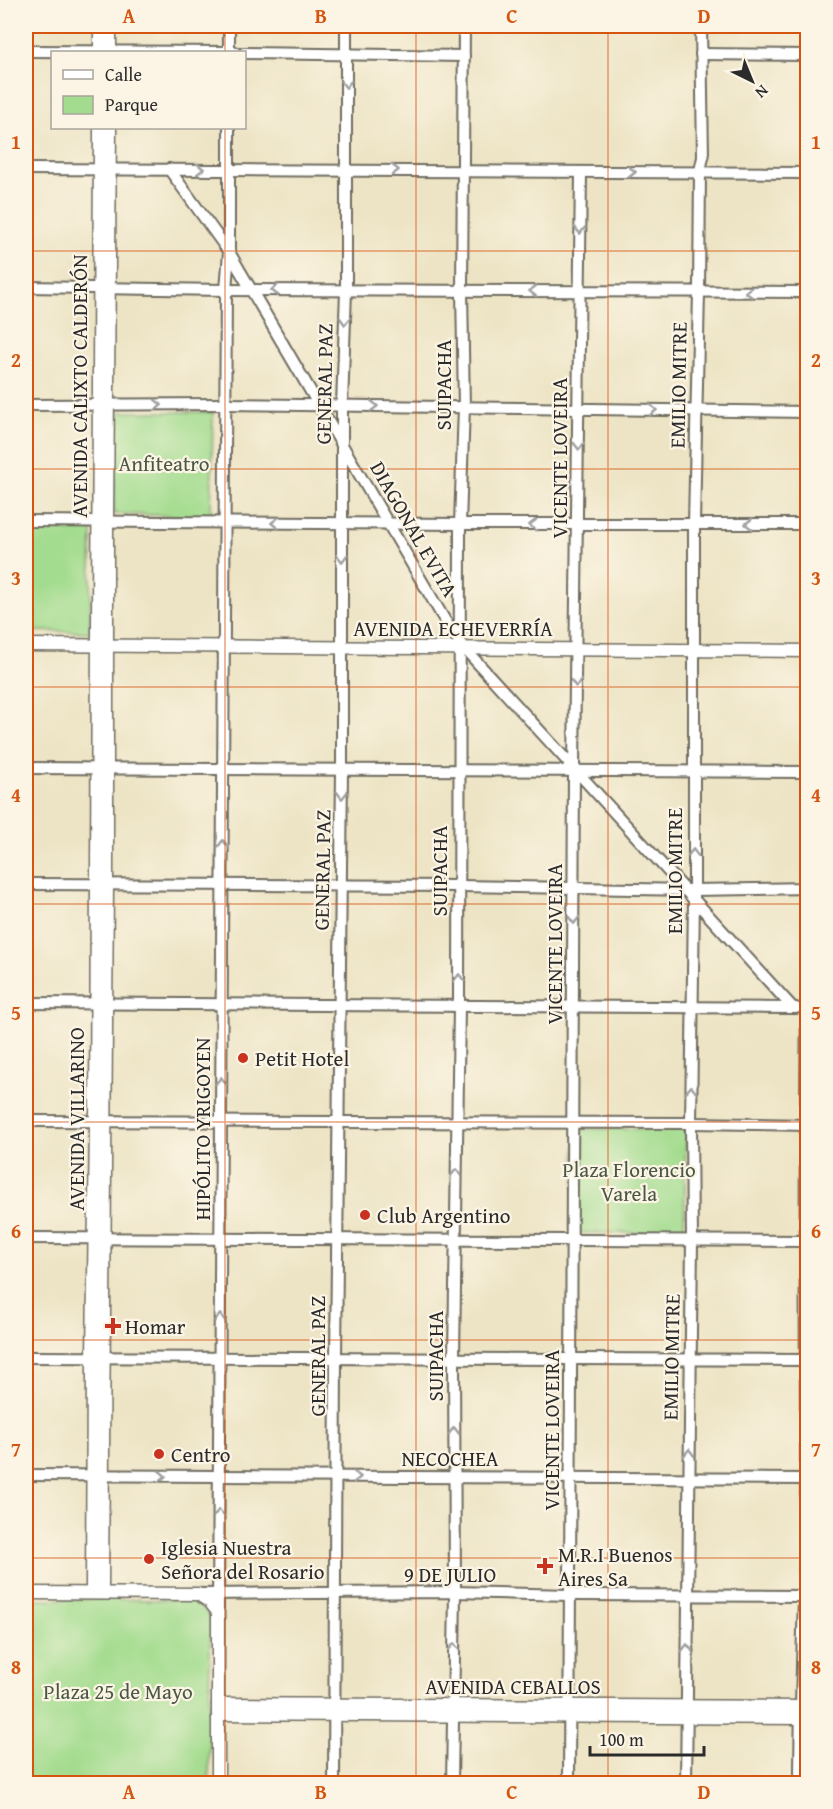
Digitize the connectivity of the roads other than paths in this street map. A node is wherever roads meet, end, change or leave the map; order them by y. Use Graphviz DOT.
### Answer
graph roads {
  1 [pos="100,26"];
  2 [pos="110,26"];
  3 [pos="229,26"];
  4 [pos="346,26"];
  5 [pos="464,26"];
  6 [pos="701,26"];
  7 [pos="26,51"];
  8 [pos="51,51"];
  9 [pos="105,51"];
  10 [pos="105,51"];
  11 [pos="229,51"];
  12 [pos="246,53"];
  13 [pos="346,54"];
  14 [pos="701,54"];
  15 [pos="807,55"];
  16 [pos="464,56"];
  17 [pos="100,129"];
  18 [pos="110,129"];
  19 [pos="229,129"];
  20 [pos="26,169"];
  21 [pos="169,169"];
  22 [pos="104,170"];
  23 [pos="230,170"];
  24 [pos="346,170"];
  25 [pos="463,171"];
  26 [pos="700,171"];
  27 [pos="581,172"];
  28 [pos="807,173"];
  29 [pos="229,252"];
  30 [pos="26,287"];
  31 [pos="104,288"];
  32 [pos="252,289"];
  33 [pos="226,290"];
  34 [pos="346,290"];
  35 [pos="462,290"];
  36 [pos="579,292"];
  37 [pos="699,292"];
  38 [pos="807,292"];
  39 [pos="226,404"];
  40 [pos="26,405"];
  41 [pos="104,405"];
  42 [pos="320,406"];
  43 [pos="342,406"];
  44 [pos="464,407"];
  45 [pos="579,409"];
  46 [pos="697,410"];
  47 [pos="807,412"];
  48 [pos="342,444"];
  49 [pos="26,521"];
  50 [pos="103,521"];
  51 [pos="225,523"];
  52 [pos="342,523"];
  53 [pos="389,524"];
  54 [pos="460,524"];
  55 [pos="694,524"];
  56 [pos="807,524"];
  57 [pos="578,525"];
  58 [pos="26,645"];
  59 [pos="103,645"];
  60 [pos="461,645"];
  61 [pos="224,646"];
  62 [pos="343,647"];
  63 [pos="577,649"];
  64 [pos="694,650"];
  65 [pos="807,651"];
  66 [pos="26,768"];
  67 [pos="102,769"];
  68 [pos="224,769"];
  69 [pos="342,770"];
  70 [pos="576,770"];
  71 [pos="459,771"];
  72 [pos="693,772"];
  73 [pos="807,772"];
  74 [pos="26,884"];
  75 [pos="102,885"];
  76 [pos="223,885"];
  77 [pos="341,886"];
  78 [pos="459,886"];
  79 [pos="574,887"];
  80 [pos="807,888"];
  81 [pos="691,893"];
  82 [pos="807,953"];
  83 [pos="26,1003"];
  84 [pos="101,1003"];
  85 [pos="222,1005"];
  86 [pos="339,1006"];
  87 [pos="459,1006"];
  88 [pos="573,1006"];
  89 [pos="692,1006"];
  90 [pos="793,1008"];
  91 [pos="807,1014"];
  92 [pos="26,1122"];
  93 [pos="101,1122"];
  94 [pos="220,1122"];
  95 [pos="572,1122"];
  96 [pos="339,1123"];
  97 [pos="691,1123"];
  98 [pos="456,1124"];
  99 [pos="806,1125"];
  100 [pos="26,1238"];
  101 [pos="100,1238"];
  102 [pos="220,1239"];
  103 [pos="338,1239"];
  104 [pos="456,1239"];
  105 [pos="572,1241"];
  106 [pos="692,1241"];
  107 [pos="806,1241"];
  108 [pos="26,1357"];
  109 [pos="98,1358"];
  110 [pos="336,1358"];
  111 [pos="454,1358"];
  112 [pos="571,1358"];
  113 [pos="220,1359"];
  114 [pos="691,1360"];
  115 [pos="806,1360"];
  116 [pos="26,1475"];
  117 [pos="98,1475"];
  118 [pos="219,1476"];
  119 [pos="337,1477"];
  120 [pos="454,1478"];
  121 [pos="571,1478"];
  122 [pos="689,1479"];
  123 [pos="807,1479"];
  124 [pos="455,1592"];
  125 [pos="26,1593"];
  126 [pos="97,1593"];
  127 [pos="219,1593"];
  128 [pos="335,1593"];
  129 [pos="198,1594"];
  130 [pos="570,1595"];
  131 [pos="687,1596"];
  132 [pos="806,1596"];
  133 [pos="218,1612"];
  134 [pos="218,1709"];
  135 [pos="336,1710"];
  136 [pos="454,1710"];
  137 [pos="569,1712"];
  138 [pos="687,1712"];
  139 [pos="804,1713"];
  140 [pos="218,1784"];
  141 [pos="334,1784"];
  142 [pos="452,1784"];
  143 [pos="568,1784"];
  144 [pos="686,1784"];
  145 [pos="800,1784"];
  1 -- 9 [label="main road"];
  2 -- 10 [label="main road"];
  3 -- 11 [label="street"];
  4 -- 13 [label="street, GENERAL PAZ"];
  5 -- 16 [label="street, SUIPACHA"];
  6 -- 14 [label="street, EMILIO MITRE"];
  7 -- 8 [label="street"];
  12 -- 13 [label="street"];
  13 -- 16 [label="street"];
  13 -- 24 [label="street, GENERAL PAZ, one-way"];
  14 -- 15 [label="street"];
  14 -- 26 [label="street, EMILIO MITRE"];
  16 -- 25 [label="street, SUIPACHA"];
  17 -- 22 [label="main road, AVENIDA CALIXTO CALDERÓN"];
  18 -- 22 [label="main road, AVENIDA CALIXTO CALDERÓN"];
  19 -- 23 [label="street, HIPÓLITO YRIGOYEN"];
  20 -- 22 [label="street"];
  21 -- 22 [label="street"];
  21 -- 23 [label="street, one-way"];
  21 -- 29 [label="street, DIAGONAL EVITA"];
  22 -- 31 [label="main road, AVENIDA CALIXTO CALDERÓN"];
  23 -- 24 [label="street"];
  23 -- 29 [label="street, HIPÓLITO YRIGOYEN"];
  24 -- 25 [label="street, one-way"];
  24 -- 34 [label="street, GENERAL PAZ"];
  25 -- 27 [label="street"];
  25 -- 35 [label="street, SUIPACHA"];
  27 -- 26 [label="street, one-way"];
  26 -- 28 [label="street"];
  26 -- 37 [label="street, EMILIO MITRE"];
  27 -- 36 [label="street, VICENTE LOVEIRA, one-way"];
  29 -- 32 [label="street, DIAGONAL EVITA"];
  29 -- 33 [label="street, HIPÓLITO YRIGOYEN"];
  30 -- 31 [label="street"];
  31 -- 33 [label="street"];
  31 -- 41 [label="main road, AVENIDA CALIXTO CALDERÓN"];
  32 -- 33 [label="street"];
  34 -- 32 [label="street, one-way"];
  32 -- 42 [label="street, DIAGONAL EVITA"];
  33 -- 39 [label="street, HIPÓLITO YRIGOYEN"];
  34 -- 35 [label="street"];
  34 -- 43 [label="street, GENERAL PAZ, one-way"];
  36 -- 35 [label="street, one-way"];
  35 -- 44 [label="street, SUIPACHA"];
  36 -- 37 [label="street"];
  36 -- 45 [label="street, VICENTE LOVEIRA"];
  38 -- 37 [label="street, one-way"];
  37 -- 46 [label="street, EMILIO MITRE"];
  41 -- 39 [label="street, one-way"];
  39 -- 42 [label="street"];
  39 -- 51 [label="street, HIPÓLITO YRIGOYEN"];
  40 -- 41 [label="street"];
  41 -- 50 [label="main road, AVENIDA CALIXTO CALDERÓN"];
  42 -- 43 [label="street"];
  42 -- 48 [label="street, DIAGONAL EVITA"];
  43 -- 44 [label="street, one-way"];
  43 -- 48 [label="street, GENERAL PAZ"];
  44 -- 45 [label="street"];
  44 -- 54 [label="street, SUIPACHA"];
  45 -- 46 [label="street, one-way"];
  45 -- 57 [label="street, VICENTE LOVEIRA, one-way"];
  46 -- 47 [label="street"];
  46 -- 55 [label="street, EMILIO MITRE"];
  48 -- 52 [label="street, GENERAL PAZ"];
  48 -- 53 [label="street, DIAGONAL EVITA"];
  49 -- 50 [label="street"];
  50 -- 51 [label="street"];
  50 -- 59 [label="main road, AVENIDA CALIXTO CALDERÓN"];
  52 -- 51 [label="street, one-way"];
  51 -- 61 [label="street, HIPÓLITO YRIGOYEN"];
  52 -- 53 [label="street"];
  52 -- 62 [label="street, GENERAL PAZ, one-way"];
  53 -- 54 [label="street"];
  53 -- 60 [label="street, DIAGONAL EVITA"];
  57 -- 54 [label="street, one-way"];
  54 -- 60 [label="street, SUIPACHA"];
  56 -- 55 [label="street, one-way"];
  55 -- 57 [label="street"];
  55 -- 64 [label="street, EMILIO MITRE"];
  57 -- 63 [label="street, VICENTE LOVEIRA"];
  58 -- 59 [label="main road, AVENIDA ECHEVERRÍA"];
  59 -- 61 [label="main road, AVENIDA ECHEVERRÍA"];
  59 -- 67 [label="main road, AVENIDA VILLARINO"];
  60 -- 62 [label="main road, AVENIDA ECHEVERRÍA"];
  60 -- 63 [label="main road, AVENIDA ECHEVERRÍA"];
  60 -- 70 [label="street, DIAGONAL EVITA"];
  60 -- 71 [label="street, SUIPACHA"];
  61 -- 62 [label="main road, AVENIDA ECHEVERRÍA"];
  61 -- 68 [label="street, HIPÓLITO YRIGOYEN"];
  62 -- 69 [label="street, GENERAL PAZ"];
  63 -- 64 [label="main road, AVENIDA ECHEVERRÍA"];
  63 -- 70 [label="street, VICENTE LOVEIRA, one-way"];
  64 -- 65 [label="main road, AVENIDA ECHEVERRÍA"];
  64 -- 72 [label="street, EMILIO MITRE"];
  66 -- 67 [label="street"];
  67 -- 68 [label="street"];
  67 -- 75 [label="main road, AVENIDA VILLARINO"];
  68 -- 69 [label="street"];
  76 -- 68 [label="street, HIPÓLITO YRIGOYEN, one-way"];
  69 -- 71 [label="street"];
  69 -- 77 [label="street, GENERAL PAZ, one-way"];
  70 -- 71 [label="street"];
  70 -- 72 [label="street"];
  70 -- 79 [label="street, VICENTE LOVEIRA"];
  70 -- 81 [label="street, DIAGONAL EVITA"];
  71 -- 78 [label="street, SUIPACHA"];
  72 -- 73 [label="street"];
  81 -- 72 [label="street, EMILIO MITRE, one-way"];
  74 -- 75 [label="street"];
  75 -- 76 [label="street"];
  75 -- 84 [label="main road, AVENIDA VILLARINO"];
  76 -- 77 [label="street"];
  76 -- 85 [label="street, HIPÓLITO YRIGOYEN"];
  77 -- 78 [label="street"];
  77 -- 86 [label="street, GENERAL PAZ"];
  78 -- 79 [label="street"];
  87 -- 78 [label="street, SUIPACHA, one-way"];
  79 -- 81 [label="street"];
  79 -- 88 [label="street, VICENTE LOVEIRA, one-way"];
  80 -- 81 [label="street"];
  81 -- 89 [label="street, EMILIO MITRE"];
  81 -- 90 [label="street, DIAGONAL EVITA"];
  82 -- 91 [label="street"];
  83 -- 84 [label="street"];
  84 -- 85 [label="street"];
  84 -- 93 [label="main road, AVENIDA VILLARINO"];
  85 -- 86 [label="street"];
  94 -- 85 [label="street, HIPÓLITO YRIGOYEN, one-way"];
  86 -- 87 [label="street"];
  86 -- 96 [label="street, GENERAL PAZ"];
  87 -- 88 [label="street"];
  87 -- 98 [label="street, SUIPACHA"];
  88 -- 89 [label="street"];
  88 -- 95 [label="street, VICENTE LOVEIRA"];
  89 -- 90 [label="street"];
  97 -- 89 [label="street, EMILIO MITRE, one-way"];
  90 -- 91 [label="street"];
  91 -- 99 [label="street"];
  92 -- 93 [label="street"];
  93 -- 94 [label="street"];
  93 -- 101 [label="main road, AVENIDA VILLARINO"];
  94 -- 96 [label="street"];
  94 -- 102 [label="street, HIPÓLITO YRIGOYEN"];
  95 -- 97 [label="street"];
  95 -- 98 [label="street"];
  95 -- 105 [label="street, VICENTE LOVEIRA"];
  96 -- 98 [label="street"];
  96 -- 103 [label="street, GENERAL PAZ"];
  97 -- 99 [label="street"];
  97 -- 106 [label="street, EMILIO MITRE"];
  104 -- 98 [label="street, SUIPACHA, one-way"];
  99 -- 107 [label="street"];
  100 -- 101 [label="street"];
  101 -- 102 [label="street"];
  101 -- 109 [label="main road, AVENIDA VILLARINO"];
  102 -- 103 [label="street"];
  113 -- 102 [label="street, HIPÓLITO YRIGOYEN, one-way"];
  103 -- 104 [label="street"];
  103 -- 110 [label="street, GENERAL PAZ"];
  104 -- 105 [label="street"];
  104 -- 111 [label="street, SUIPACHA"];
  105 -- 106 [label="street"];
  105 -- 112 [label="street, VICENTE LOVEIRA"];
  106 -- 107 [label="street"];
  106 -- 114 [label="street, EMILIO MITRE"];
  107 -- 115 [label="street"];
  108 -- 109 [label="street"];
  109 -- 113 [label="street"];
  109 -- 117 [label="main road, AVENIDA VILLARINO"];
  110 -- 111 [label="street"];
  110 -- 113 [label="street"];
  110 -- 119 [label="street, GENERAL PAZ"];
  111 -- 112 [label="street"];
  120 -- 111 [label="street, SUIPACHA, one-way"];
  112 -- 114 [label="street"];
  112 -- 121 [label="street, VICENTE LOVEIRA"];
  113 -- 118 [label="street, HIPÓLITO YRIGOYEN"];
  114 -- 115 [label="street"];
  122 -- 114 [label="street, EMILIO MITRE, one-way"];
  115 -- 123 [label="street"];
  116 -- 117 [label="street, NECOCHEA"];
  117 -- 118 [label="street, NECOCHEA, one-way"];
  117 -- 126 [label="main road, AVENIDA VILLARINO"];
  118 -- 119 [label="street, NECOCHEA"];
  127 -- 118 [label="street, HIPÓLITO YRIGOYEN, one-way"];
  119 -- 120 [label="street, NECOCHEA, one-way"];
  119 -- 128 [label="street, GENERAL PAZ"];
  120 -- 121 [label="street, NECOCHEA"];
  120 -- 124 [label="street, SUIPACHA"];
  121 -- 122 [label="street, NECOCHEA"];
  121 -- 130 [label="street, VICENTE LOVEIRA"];
  122 -- 123 [label="street, NECOCHEA"];
  122 -- 131 [label="street, EMILIO MITRE"];
  123 -- 132 [label="street"];
  124 -- 128 [label="street, 9 DE JULIO"];
  124 -- 130 [label="street, 9 DE JULIO"];
  136 -- 124 [label="street, SUIPACHA, one-way"];
  125 -- 126 [label="main road, 9 DE JULIO"];
  126 -- 129 [label="main road, 9 DE JULIO"];
  127 -- 128 [label="street, 9 DE JULIO"];
  127 -- 129 [label="street, 9 DE JULIO"];
  127 -- 133 [label="street, HIPÓLITO YRIGOYEN"];
  128 -- 135 [label="street, GENERAL PAZ"];
  129 -- 133 [label="main road"];
  130 -- 131 [label="street, 9 DE JULIO"];
  130 -- 137 [label="street, VICENTE LOVEIRA"];
  131 -- 132 [label="street, 9 DE JULIO"];
  138 -- 131 [label="street, EMILIO MITRE, one-way"];
  132 -- 139 [label="street"];
  133 -- 134 [label="main road, HIPÓLITO YRIGOYEN"];
  134 -- 135 [label="main road, AVENIDA CEBALLOS"];
  134 -- 140 [label="main road, HIPÓLITO YRIGOYEN"];
  135 -- 136 [label="main road, AVENIDA CEBALLOS"];
  135 -- 141 [label="street, GENERAL PAZ"];
  136 -- 137 [label="main road, AVENIDA CEBALLOS"];
  136 -- 142 [label="street, SUIPACHA"];
  137 -- 138 [label="main road, AVENIDA CEBALLOS"];
  137 -- 143 [label="street, VICENTE LOVEIRA"];
  138 -- 139 [label="main road, AVENIDA CEBALLOS"];
  138 -- 144 [label="street, EMILIO MITRE"];
  139 -- 145 [label="street"];
}
